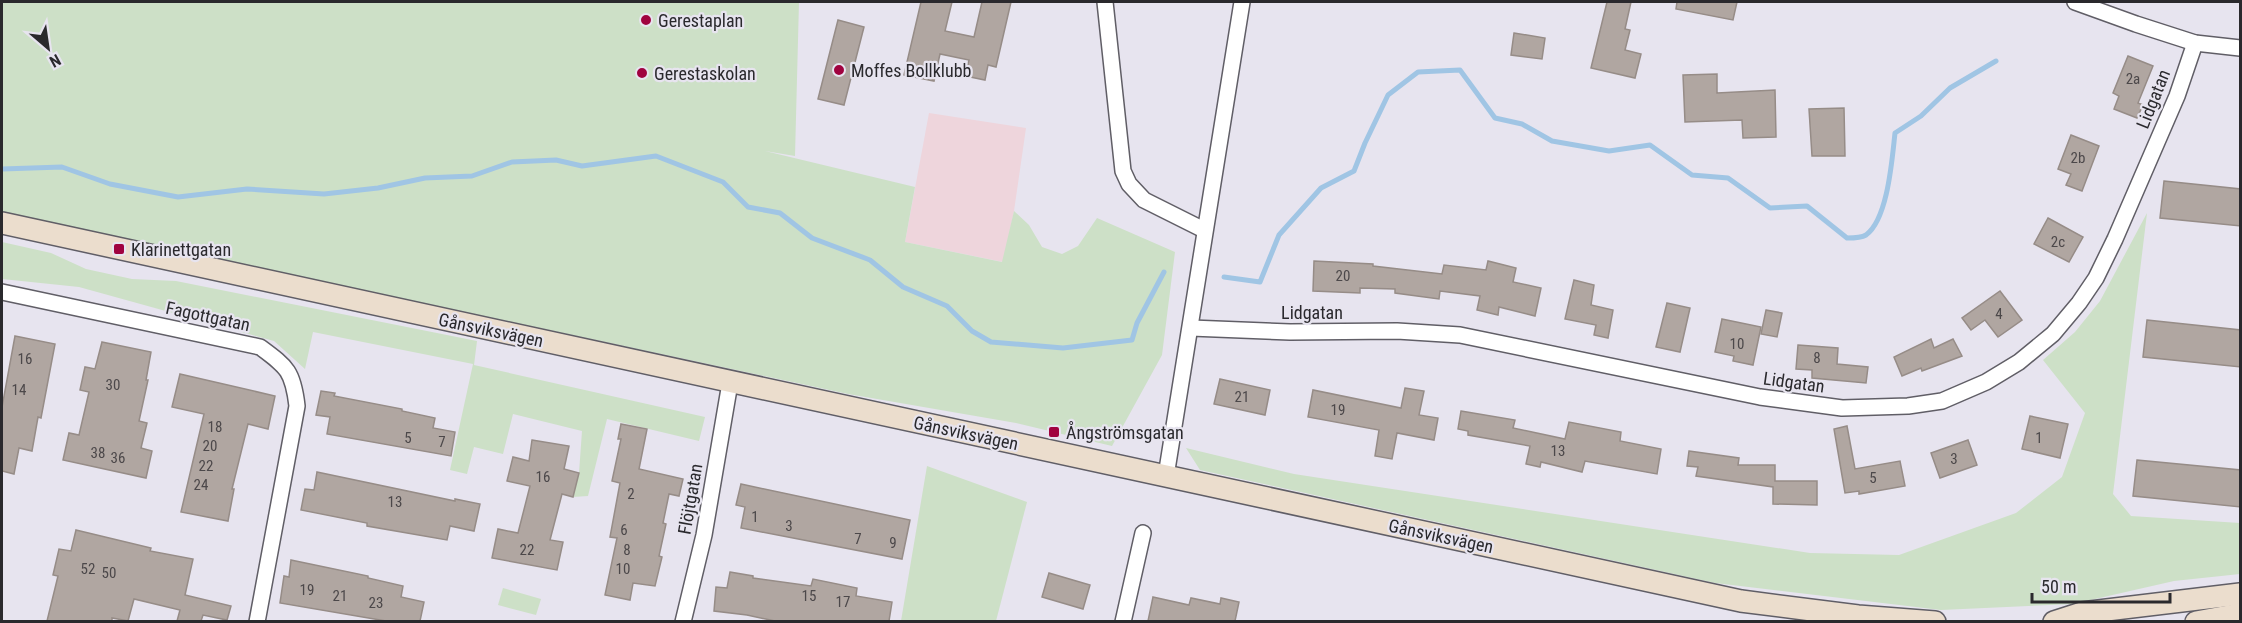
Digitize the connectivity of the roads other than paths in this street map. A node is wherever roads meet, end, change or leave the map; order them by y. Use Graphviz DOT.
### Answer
graph roads {
  1 [pos="1106,2"];
  2 [pos="1242,2"];
  3 [pos="2075,2"];
  4 [pos="2195,43"];
  5 [pos="2241,48"];
  6 [pos="2,223"];
  7 [pos="1204,230"];
  8 [pos="2,292"];
  9 [pos="1191,328"];
  10 [pos="730,383"];
  11 [pos="1166,476"];
  12 [pos="1143,533"];
  13 [pos="2241,594"];
  14 [pos="2241,614"];
  15 [pos="257,621"];
  16 [pos="683,621"];
  17 [pos="1123,621"];
  18 [pos="1935,621"];
  19 [pos="2054,621"];
  20 [pos="2196,621"];
  1 -- 7 [label="street"];
  2 -- 7 [label="street"];
  3 -- 4 [label="street"];
  4 -- 5 [label="street"];
  4 -- 9 [label="street, Lidgatan"];
  6 -- 10 [label="main road, Gånsviksvägen"];
  7 -- 9 [label="street"];
  8 -- 15 [label="street, Fagottgatan"];
  9 -- 11 [label="street"];
  10 -- 11 [label="main road, Gånsviksvägen"];
  10 -- 16 [label="street, Flöjtgatan"];
  11 -- 18 [label="main road, Gånsviksvägen"];
  12 -- 17 [label="street"];
  13 -- 19 [label="main road"];
  14 -- 20 [label="main road"];
}
